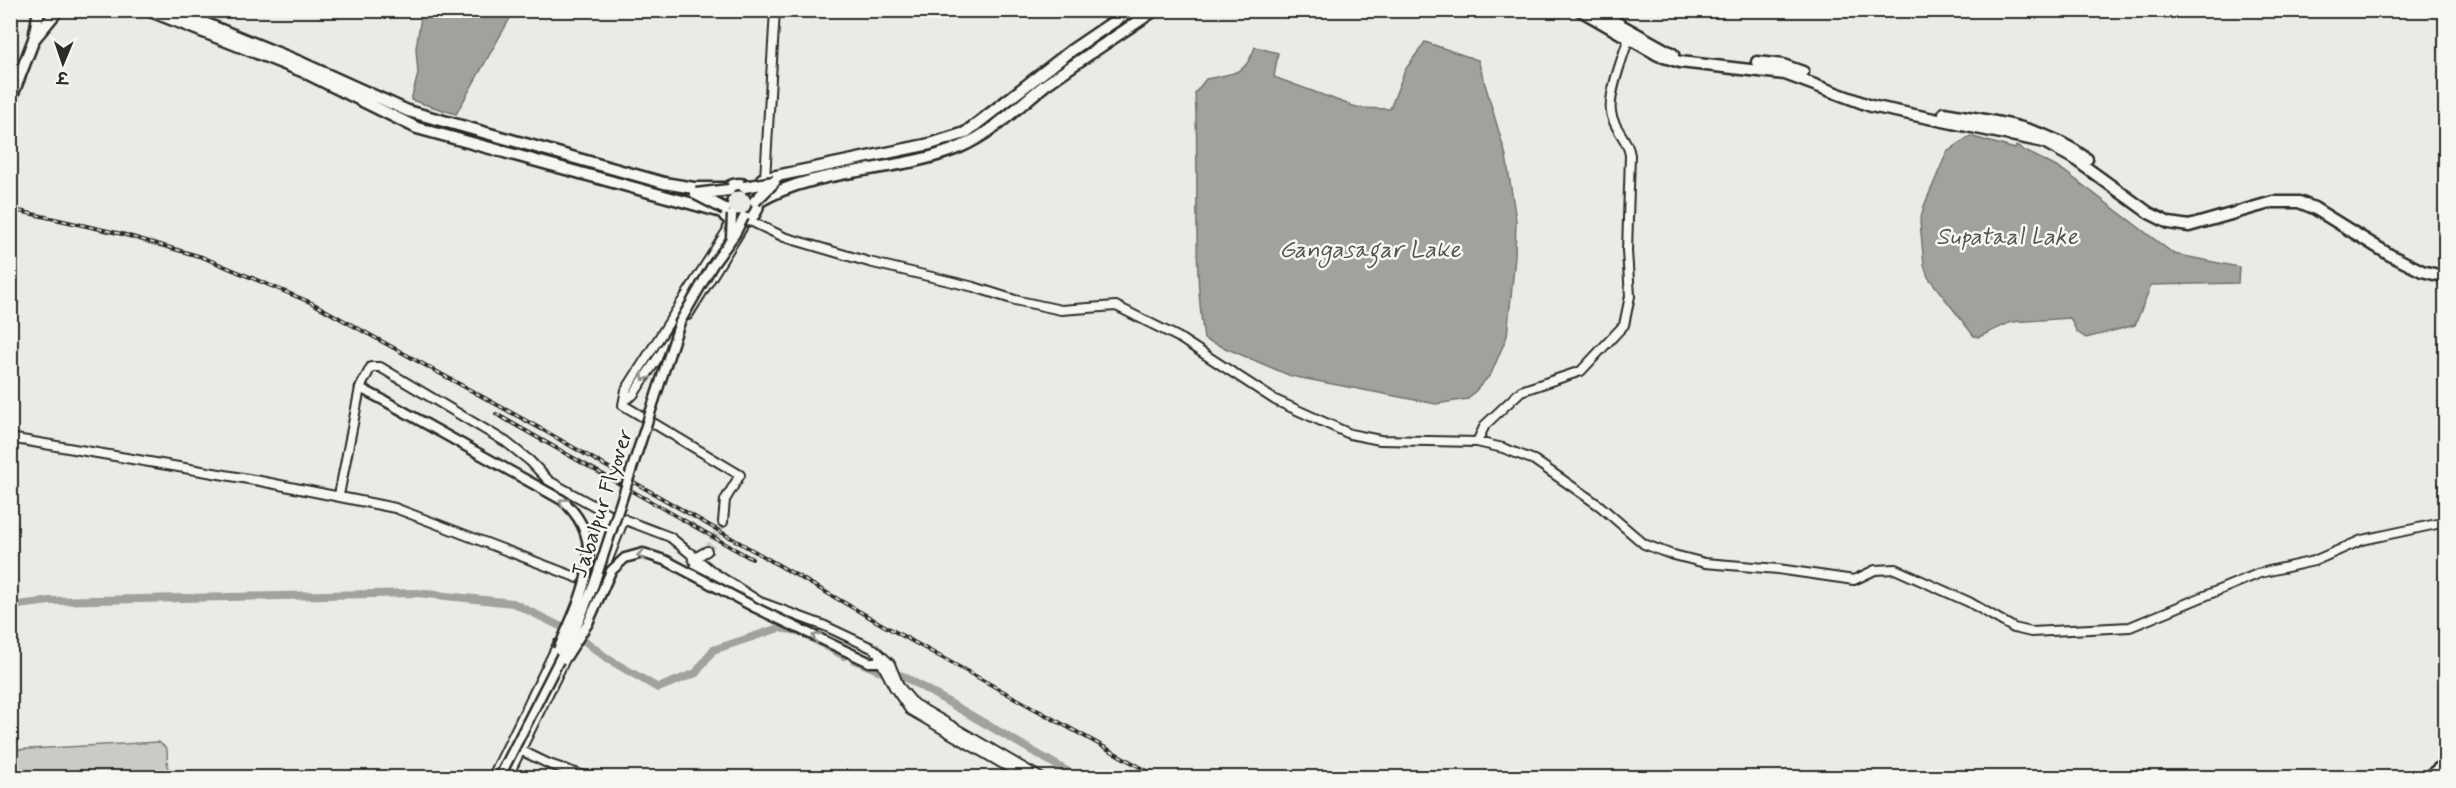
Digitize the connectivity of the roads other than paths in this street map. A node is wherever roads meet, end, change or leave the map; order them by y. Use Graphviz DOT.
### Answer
graph roads {
  1 [pos="39,10"];
  2 [pos="58,10"];
  3 [pos="148,10"];
  4 [pos="172,10"];
  5 [pos="775,10"];
  6 [pos="1131,10"];
  7 [pos="1141,10"];
  8 [pos="1155,10"];
  9 [pos="1580,10"];
  10 [pos="1594,10"];
  11 [pos="1630,36"];
  12 [pos="34,39"];
  13 [pos="10,101"];
  14 [pos="405,116"];
  15 [pos="1951,118"];
  16 [pos="770,180"];
  17 [pos="743,185"];
  18 [pos="728,189"];
  19 [pos="696,194"];
  20 [pos="756,201"];
  21 [pos="727,214"];
  22 [pos="745,220"];
  23 [pos="731,238"];
  24 [pos="2445,271"];
  25 [pos="2445,277"];
  26 [pos="360,388"];
  27 [pos="626,399"];
  28 [pos="10,438"];
  29 [pos="1477,442"];
  30 [pos="339,495"];
  31 [pos="608,513"];
  32 [pos="624,519"];
  33 [pos="723,522"];
  34 [pos="2445,522"];
  35 [pos="707,552"];
  36 [pos="693,557"];
  37 [pos="587,581"];
  38 [pos="599,585"];
  39 [pos="885,664"];
  40 [pos="554,670"];
  41 [pos="897,686"];
  42 [pos="509,745"];
  43 [pos="521,750"];
  44 [pos="2445,761"];
  45 [pos="492,777"];
  46 [pos="500,777"];
  47 [pos="507,777"];
  48 [pos="590,777"];
  49 [pos="1027,777"];
  50 [pos="1041,777"];
  51 [pos="2426,777"];
  1 -- 12 [label="highway"];
  2 -- 12 [label="highway"];
  3 -- 14 [label="highway"];
  4 -- 14 [label="highway"];
  5 -- 16 [label="street"];
  6 -- 16 [label="highway"];
  7 -- 16 [label="highway"];
  8 -- 20 [label="highway"];
  9 -- 11 [label="highway"];
  10 -- 11 [label="highway"];
  11 -- 15 [label="highway"];
  11 -- 29 [label="street"];
  12 -- 13 [label="highway"];
  14 -- 18 [label="highway"];
  14 -- 19 [label="highway"];
  14 -- 21 [label="highway"];
  15 -- 24 [label="highway"];
  15 -- 25 [label="highway"];
  16 -- 17 [label="highway, bridge"];
  16 -- 20 [label="highway, bridge"];
  17 -- 18 [label="highway, bridge"];
  17 -- 20 [label="highway, bridge"];
  18 -- 19 [label="highway, bridge"];
  18 -- 21 [label="highway, bridge"];
  19 -- 21 [label="highway, bridge"];
  20 -- 22 [label="highway"];
  21 -- 22 [label="highway, bridge"];
  21 -- 23 [label="main road, Jabalpur Flyover, bridge"];
  21 -- 27 [label="street"];
  22 -- 23 [label="main road, Jabalpur Flyover, bridge"];
  22 -- 27 [label="street, one-way"];
  22 -- 29 [label="street"];
  23 -- 40 [label="main road, Jabalpur Flyover, bridge"];
  26 -- 30 [label="street"];
  26 -- 31 [label="street"];
  40 -- 26 [label="main road, one-way, bridge"];
  27 -- 33 [label="street"];
  28 -- 30 [label="street"];
  29 -- 34 [label="street"];
  30 -- 37 [label="street"];
  31 -- 32 [label="street"];
  31 -- 37 [label="street"];
  32 -- 36 [label="street"];
  32 -- 38 [label="street"];
  35 -- 36 [label="street"];
  36 -- 39 [label="street"];
  37 -- 38 [label="street"];
  37 -- 42 [label="street, bridge"];
  38 -- 43 [label="street, bridge"];
  39 -- 40 [label="main road, one-way, bridge"];
  39 -- 41 [label="street"];
  40 -- 46 [label="main road, Jabalpur Flyover, bridge"];
  41 -- 49 [label="street"];
  41 -- 50 [label="street"];
  42 -- 43 [label="street"];
  42 -- 45 [label="street"];
  43 -- 47 [label="street"];
  43 -- 48 [label="street"];
  44 -- 51 [label="main road"];
}
